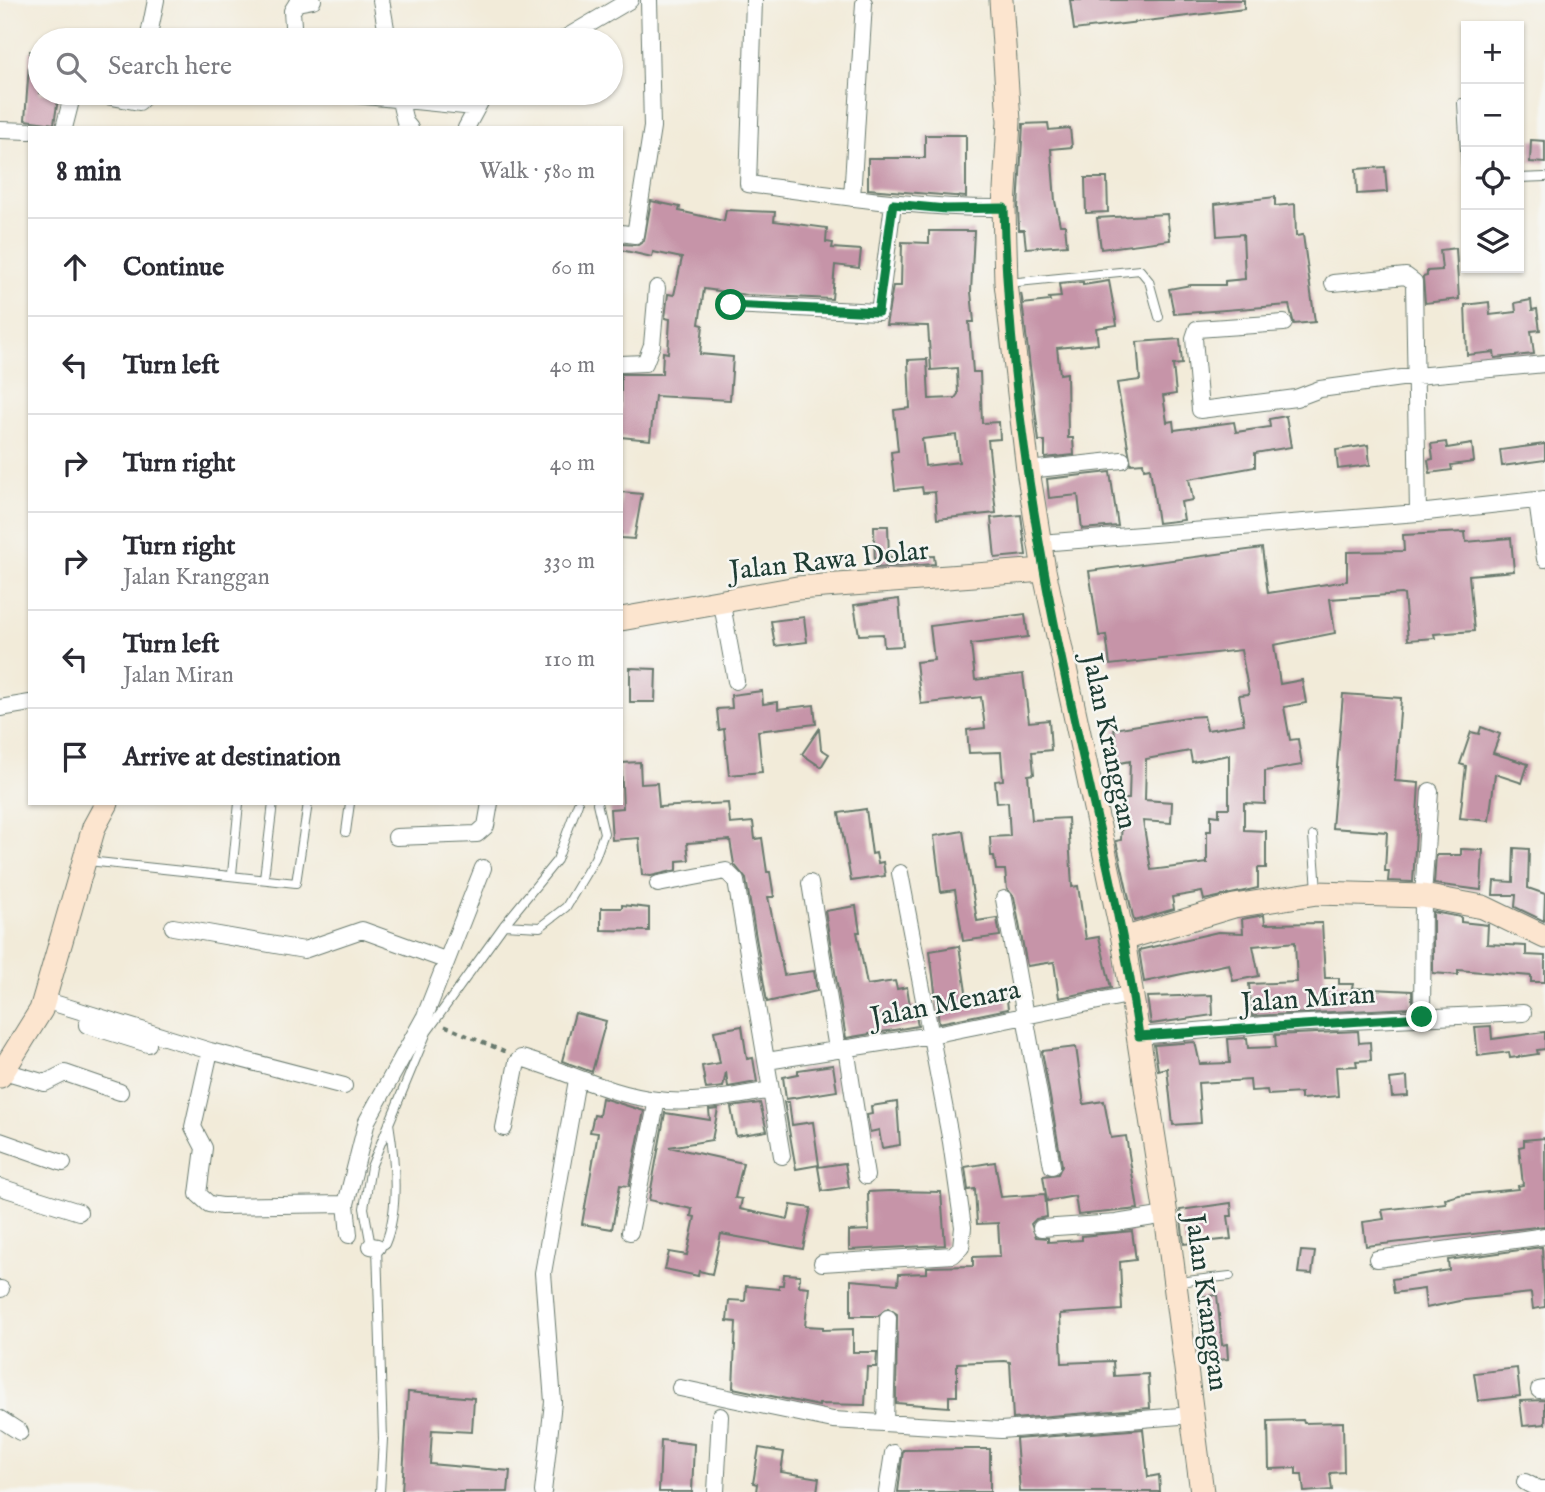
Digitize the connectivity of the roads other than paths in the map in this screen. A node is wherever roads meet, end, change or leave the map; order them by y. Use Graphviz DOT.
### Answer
graph roads {
  1 [pos="156,0"];
  2 [pos="313,0"];
  3 [pos="381,0"];
  4 [pos="649,0"];
  5 [pos="754,0"];
  6 [pos="1001,0"];
  7 [pos="625,1"];
  8 [pos="864,3"];
  9 [pos="150,28"];
  10 [pos="293,28"];
  11 [pos="386,28"];
  12 [pos="581,28"];
  13 [pos="71,105"];
  14 [pos="401,105"];
  15 [pos="462,105"];
  16 [pos="474,107"];
  17 [pos="65,126"];
  18 [pos="409,126"];
  19 [pos="467,126"];
  20 [pos="2,130"];
  21 [pos="28,131"];
  22 [pos="1545,177"];
  23 [pos="1524,178"];
  24 [pos="852,198"];
  25 [pos="893,204"];
  26 [pos="1004,208"];
  27 [pos="623,233"];
  28 [pos="1006,283"];
  29 [pos="1334,283"];
  30 [pos="657,288"];
  31 [pos="731,305"];
  32 [pos="1159,317"];
  33 [pos="1284,323"];
  34 [pos="623,364"];
  35 [pos="1545,364"];
  36 [pos="1416,376"];
  37 [pos="1122,460"];
  38 [pos="1028,470"];
  39 [pos="1541,500"];
  40 [pos="1418,513"];
  41 [pos="1040,543"];
  42 [pos="1545,559"];
  43 [pos="1044,570"];
  44 [pos="721,599"];
  45 [pos="623,619"];
  46 [pos="736,681"];
  47 [pos="28,703"];
  48 [pos="0,708"];
  49 [pos="1430,791"];
  50 [pos="106,805"];
  51 [pos="239,805"];
  52 [pos="273,805"];
  53 [pos="308,805"];
  54 [pos="350,805"];
  55 [pos="490,805"];
  56 [pos="577,805"];
  57 [pos="597,805"];
  58 [pos="346,832"];
  59 [pos="1313,836"];
  60 [pos="396,837"];
  61 [pos="85,860"];
  62 [pos="483,868"];
  63 [pos="900,873"];
  64 [pos="232,874"];
  65 [pos="264,878"];
  66 [pos="810,883"];
  67 [pos="658,884"];
  68 [pos="1317,893"];
  69 [pos="1423,896"];
  70 [pos="1004,900"];
  71 [pos="503,925"];
  72 [pos="173,927"];
  73 [pos="1545,937"];
  74 [pos="1124,939"];
  75 [pos="445,960"];
  76 [pos="1133,994"];
  77 [pos="42,1005"];
  78 [pos="1027,1013"];
  79 [pos="1523,1013"];
  80 [pos="1422,1017"];
  81 [pos="931,1035"];
  82 [pos="1139,1036"];
  83 [pos="148,1044"];
  84 [pos="842,1048"];
  85 [pos="210,1051"];
  86 [pos="767,1061"];
  87 [pos="2,1073"];
  88 [pos="578,1080"];
  89 [pos="344,1087"];
  90 [pos="771,1090"];
  91 [pos="120,1092"];
  92 [pos="657,1100"];
  93 [pos="389,1123"];
  94 [pos="504,1128"];
  95 [pos="0,1141"];
  96 [pos="782,1156"];
  97 [pos="64,1163"];
  98 [pos="1052,1166"];
  99 [pos="866,1176"];
  100 [pos="0,1187"];
  101 [pos="346,1205"];
  102 [pos="79,1212"];
  103 [pos="1166,1215"];
  104 [pos="1041,1228"];
  105 [pos="630,1232"];
  106 [pos="349,1235"];
  107 [pos="1545,1236"];
  108 [pos="374,1246"];
  109 [pos="1377,1259"];
  110 [pos="822,1263"];
  111 [pos="1230,1276"];
  112 [pos="1175,1282"];
  113 [pos="888,1318"];
  114 [pos="680,1388"];
  115 [pos="1193,1415"];
  116 [pos="720,1416"];
  117 [pos="0,1419"];
  118 [pos="885,1423"];
  119 [pos="20,1432"];
  120 [pos="893,1453"];
  121 [pos="1525,1482"];
  122 [pos="1545,1489"];
  123 [pos="380,1492"];
  124 [pos="543,1492"];
  125 [pos="716,1492"];
  126 [pos="887,1492"];
  127 [pos="1202,1492"];
  1 -- 9 [label="street"];
  2 -- 10 [label="street"];
  3 -- 11 [label="street"];
  4 -- 27 [label="street"];
  5 -- 24 [label="street"];
  6 -- 26 [label="main road, Jalan Kranggan"];
  7 -- 12 [label="street"];
  8 -- 24 [label="street"];
  13 -- 17 [label="street"];
  14 -- 18 [label="street"];
  15 -- 16 [label="street"];
  16 -- 19 [label="street"];
  20 -- 21 [label="street"];
  22 -- 23 [label="lane"];
  24 -- 25 [label="street"];
  25 -- 26 [label="street"];
  25 -- 31 [label="street"];
  26 -- 28 [label="main road, Jalan Kranggan"];
  28 -- 32 [label="lane"];
  28 -- 38 [label="main road, Jalan Kranggan"];
  29 -- 36 [label="street"];
  30 -- 34 [label="street"];
  33 -- 36 [label="street"];
  35 -- 36 [label="street"];
  36 -- 40 [label="street"];
  37 -- 38 [label="street"];
  38 -- 41 [label="main road, Jalan Kranggan"];
  39 -- 40 [label="street"];
  39 -- 42 [label="street"];
  40 -- 41 [label="street"];
  41 -- 43 [label="main road, Jalan Kranggan"];
  43 -- 44 [label="main road, Jalan Rawa Dolar"];
  43 -- 74 [label="main road, Jalan Kranggan"];
  44 -- 45 [label="main road, Jalan Rawa Dolar"];
  44 -- 46 [label="street"];
  47 -- 48 [label="street"];
  49 -- 69 [label="street"];
  50 -- 61 [label="main road"];
  51 -- 64 [label="lane"];
  52 -- 65 [label="lane"];
  53 -- 65 [label="lane"];
  54 -- 58 [label="lane"];
  55 -- 60 [label="street"];
  56 -- 71 [label="lane"];
  57 -- 71 [label="lane"];
  59 -- 68 [label="lane"];
  61 -- 64 [label="lane"];
  61 -- 77 [label="main road"];
  62 -- 75 [label="street"];
  63 -- 81 [label="street"];
  64 -- 65 [label="lane"];
  66 -- 84 [label="street"];
  67 -- 86 [label="street"];
  68 -- 69 [label="main road"];
  68 -- 74 [label="main road"];
  69 -- 73 [label="main road"];
  69 -- 80 [label="street"];
  70 -- 78 [label="street"];
  71 -- 93 [label="lane"];
  72 -- 75 [label="street"];
  74 -- 76 [label="main road, Jalan Kranggan"];
  75 -- 101 [label="street"];
  76 -- 78 [label="street, Jalan Menara"];
  76 -- 82 [label="main road, Jalan Kranggan"];
  77 -- 83 [label="street"];
  77 -- 85 [label="street"];
  77 -- 87 [label="main road"];
  78 -- 81 [label="street, Jalan Menara"];
  78 -- 98 [label="street"];
  79 -- 80 [label="street, Jalan Miran"];
  80 -- 82 [label="street, Jalan Miran"];
  81 -- 84 [label="street, Jalan Menara"];
  81 -- 110 [label="street"];
  82 -- 103 [label="main road, Jalan Kranggan"];
  84 -- 86 [label="street, Jalan Menara"];
  84 -- 99 [label="street"];
  85 -- 89 [label="street"];
  85 -- 101 [label="street"];
  86 -- 90 [label="street"];
  87 -- 91 [label="street"];
  88 -- 92 [label="street"];
  88 -- 94 [label="street"];
  88 -- 124 [label="street"];
  90 -- 92 [label="street"];
  90 -- 96 [label="street"];
  92 -- 105 [label="street"];
  93 -- 108 [label="lane"];
  93 -- 108 [label="lane"];
  95 -- 97 [label="street"];
  100 -- 102 [label="street"];
  101 -- 106 [label="street"];
  103 -- 104 [label="street"];
  103 -- 112 [label="main road, Jalan Kranggan"];
  107 -- 109 [label="street"];
  108 -- 123 [label="lane"];
  111 -- 112 [label="lane"];
  112 -- 115 [label="main road, Jalan Kranggan"];
  113 -- 118 [label="street"];
  114 -- 118 [label="street"];
  115 -- 118 [label="street"];
  115 -- 127 [label="main road, Jalan Kranggan"];
  116 -- 125 [label="street"];
  117 -- 119 [label="street"];
  120 -- 126 [label="street"];
  121 -- 122 [label="street"];
}
